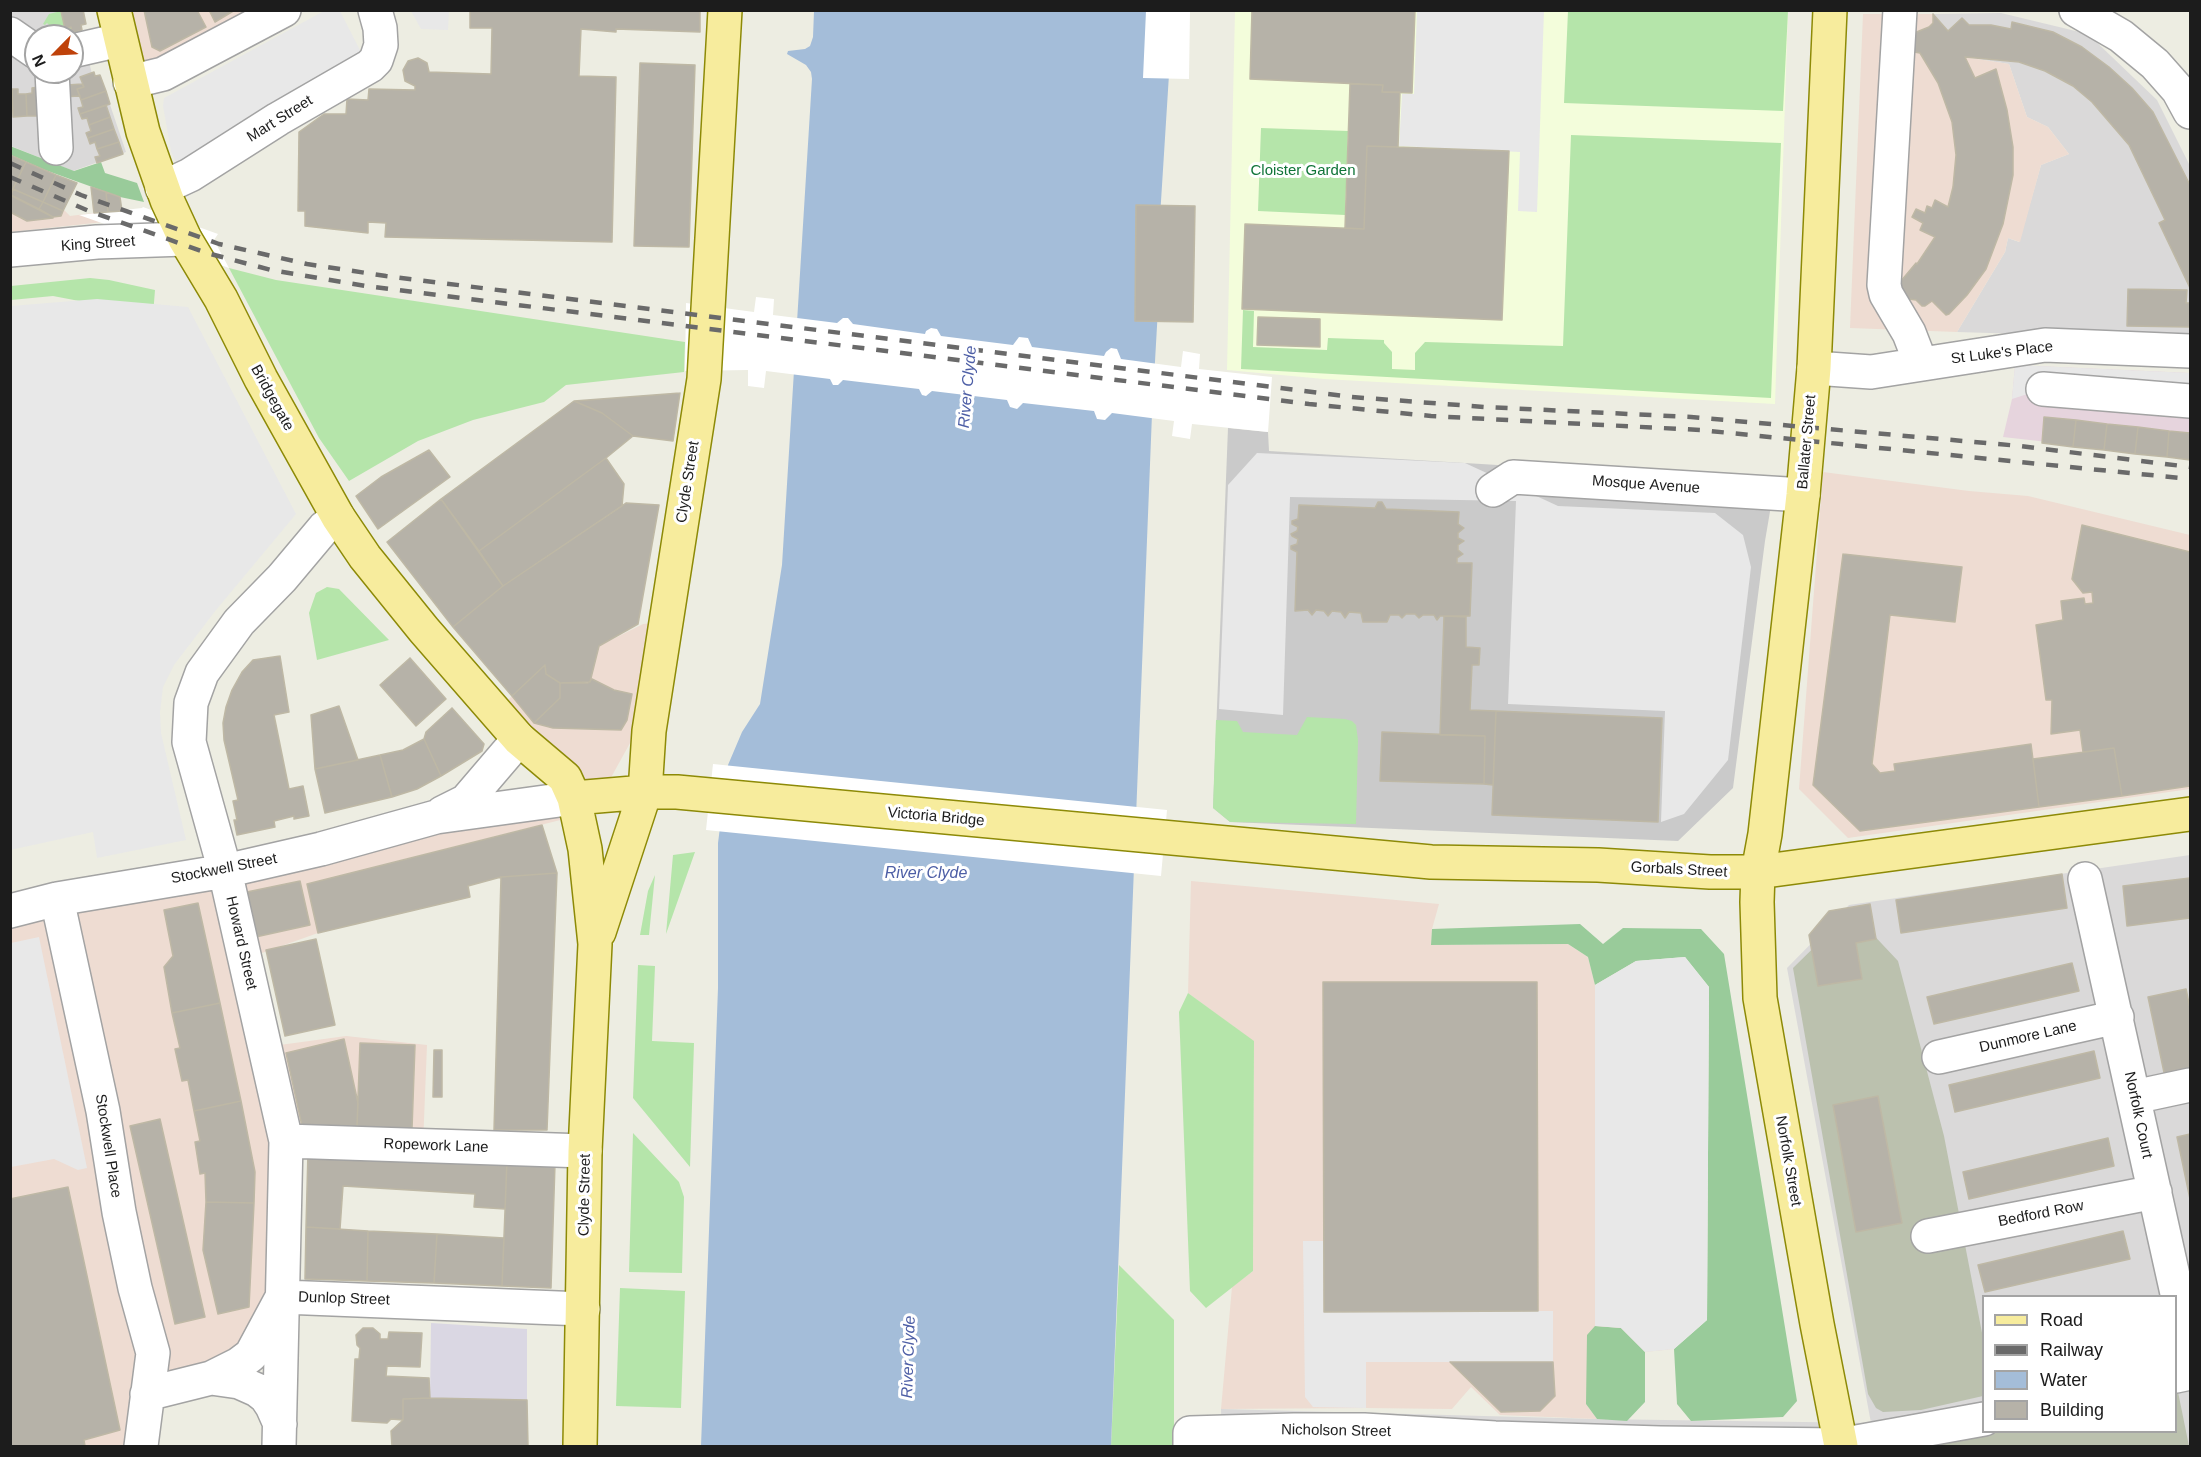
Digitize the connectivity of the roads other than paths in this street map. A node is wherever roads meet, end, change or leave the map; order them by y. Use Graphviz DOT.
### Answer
graph roads {
  1 [pos="284,10"];
  2 [pos="725,10"];
  3 [pos="1830,10"];
  4 [pos="1900,10"];
  5 [pos="2076,10"];
  6 [pos="378,24"];
  7 [pos="117,25"];
  8 [pos="10,34"];
  9 [pos="24,44"];
  10 [pos="84,44"];
  11 [pos="130,82"];
  12 [pos="53,84"];
  13 [pos="2190,112"];
  14 [pos="56,148"];
  15 [pos="162,188"];
  16 [pos="185,239"];
  17 [pos="10,250"];
  18 [pos="2190,351"];
  19 [pos="1921,364"];
  20 [pos="1814,368"];
  21 [pos="2043,389"];
  22 [pos="2190,401"];
  23 [pos="1493,490"];
  24 [pos="1803,495"];
  25 [pos="338,517"];
  26 [pos="519,739"];
  27 [pos="569,788"];
  28 [pos="645,792"];
  29 [pos="708,796"];
  30 [pos="466,801"];
  31 [pos="2190,814"];
  32 [pos="436,817"];
  33 [pos="1165,838"];
  34 [pos="225,871"];
  35 [pos="1758,872"];
  36 [pos="2085,879"];
  37 [pos="57,899"];
  38 [pos="10,911"];
  39 [pos="595,944"];
  40 [pos="2117,1017"];
  41 [pos="1939,1057"];
  42 [pos="2190,1085"];
  43 [pos="2134,1097"];
  44 [pos="286,1141"];
  45 [pos="585,1151"];
  46 [pos="2155,1192"];
  47 [pos="1928,1236"];
  48 [pos="283,1297"];
  49 [pos="583,1309"];
  50 [pos="2189,1339"];
  51 [pos="212,1378"];
  52 [pos="147,1394"];
  53 [pos="1982,1419"];
  54 [pos="279,1435"];
  55 [pos="1190,1440"];
  56 [pos="1496,1442"];
  57 [pos="141,1446"];
  58 [pos="580,1446"];
  59 [pos="1840,1446"];
  1 -- 11 [label="street"];
  2 -- 28 [label="main road, Clyde Street"];
  3 -- 20 [label="main road, Ballater Street"];
  4 -- 19 [label="street"];
  5 -- 13 [label="street"];
  6 -- 15 [label="street, Mart Street"];
  7 -- 10 [label="street"];
  7 -- 11 [label="main road, Bridgegate"];
  8 -- 9 [label="street"];
  11 -- 15 [label="main road, Bridgegate"];
  12 -- 14 [label="street"];
  15 -- 16 [label="main road, Bridgegate"];
  16 -- 17 [label="street, King Street"];
  16 -- 25 [label="main road, Bridgegate"];
  18 -- 19 [label="street, St Luke's Place"];
  19 -- 20 [label="street, St Luke's Place"];
  20 -- 24 [label="main road, Ballater Street"];
  21 -- 22 [label="street"];
  23 -- 24 [label="street, Mosque Avenue"];
  24 -- 35 [label="main road, Ballater Street"];
  25 -- 26 [label="main road, Bridgegate"];
  25 -- 34 [label="street, Howard Street"];
  26 -- 27 [label="main road"];
  26 -- 30 [label="street, Stockwell Street"];
  27 -- 28 [label="main road, Stockwell Street"];
  27 -- 30 [label="street, Stockwell Street"];
  27 -- 32 [label="street, Stockwell Street"];
  27 -- 39 [label="main road, Clyde Street"];
  28 -- 29 [label="main road, Stockwell Street"];
  28 -- 39 [label="main road, Clyde Street"];
  29 -- 33 [label="main road, Victoria Bridge"];
  30 -- 32 [label="street, Stockwell Street"];
  31 -- 35 [label="main road, Gorbals Street"];
  32 -- 34 [label="street, Stockwell Street"];
  33 -- 35 [label="main road, Gorbals Street"];
  34 -- 37 [label="street, Stockwell Street"];
  34 -- 44 [label="street, Howard Street"];
  35 -- 59 [label="main road, Norfolk Street"];
  36 -- 40 [label="street, Norfolk Court"];
  37 -- 38 [label="street, Stockwell Street"];
  37 -- 52 [label="street, Stockwell Place"];
  39 -- 45 [label="main road, Clyde Street"];
  40 -- 41 [label="street, Dunmore Lane"];
  40 -- 43 [label="street, Norfolk Court"];
  42 -- 43 [label="street"];
  43 -- 46 [label="street, Norfolk Court"];
  44 -- 45 [label="street, Ropework Lane"];
  44 -- 48 [label="street, Howard Street"];
  45 -- 49 [label="main road, Clyde Street"];
  46 -- 47 [label="street, Bedford Row"];
  46 -- 50 [label="street, Norfolk Court"];
  48 -- 49 [label="street, Dunlop Street"];
  48 -- 51 [label="street, Dunlop Street"];
  48 -- 54 [label="street, Howard Street"];
  49 -- 58 [label="main road, Clyde Street"];
  51 -- 52 [label="street, Dunlop Street"];
  51 -- 54 [label="street, Howard Street"];
  52 -- 57 [label="street"];
  53 -- 59 [label="street, Nicholson Street"];
  55 -- 56 [label="street, Nicholson Street"];
  56 -- 59 [label="street, Nicholson Street"];
}
